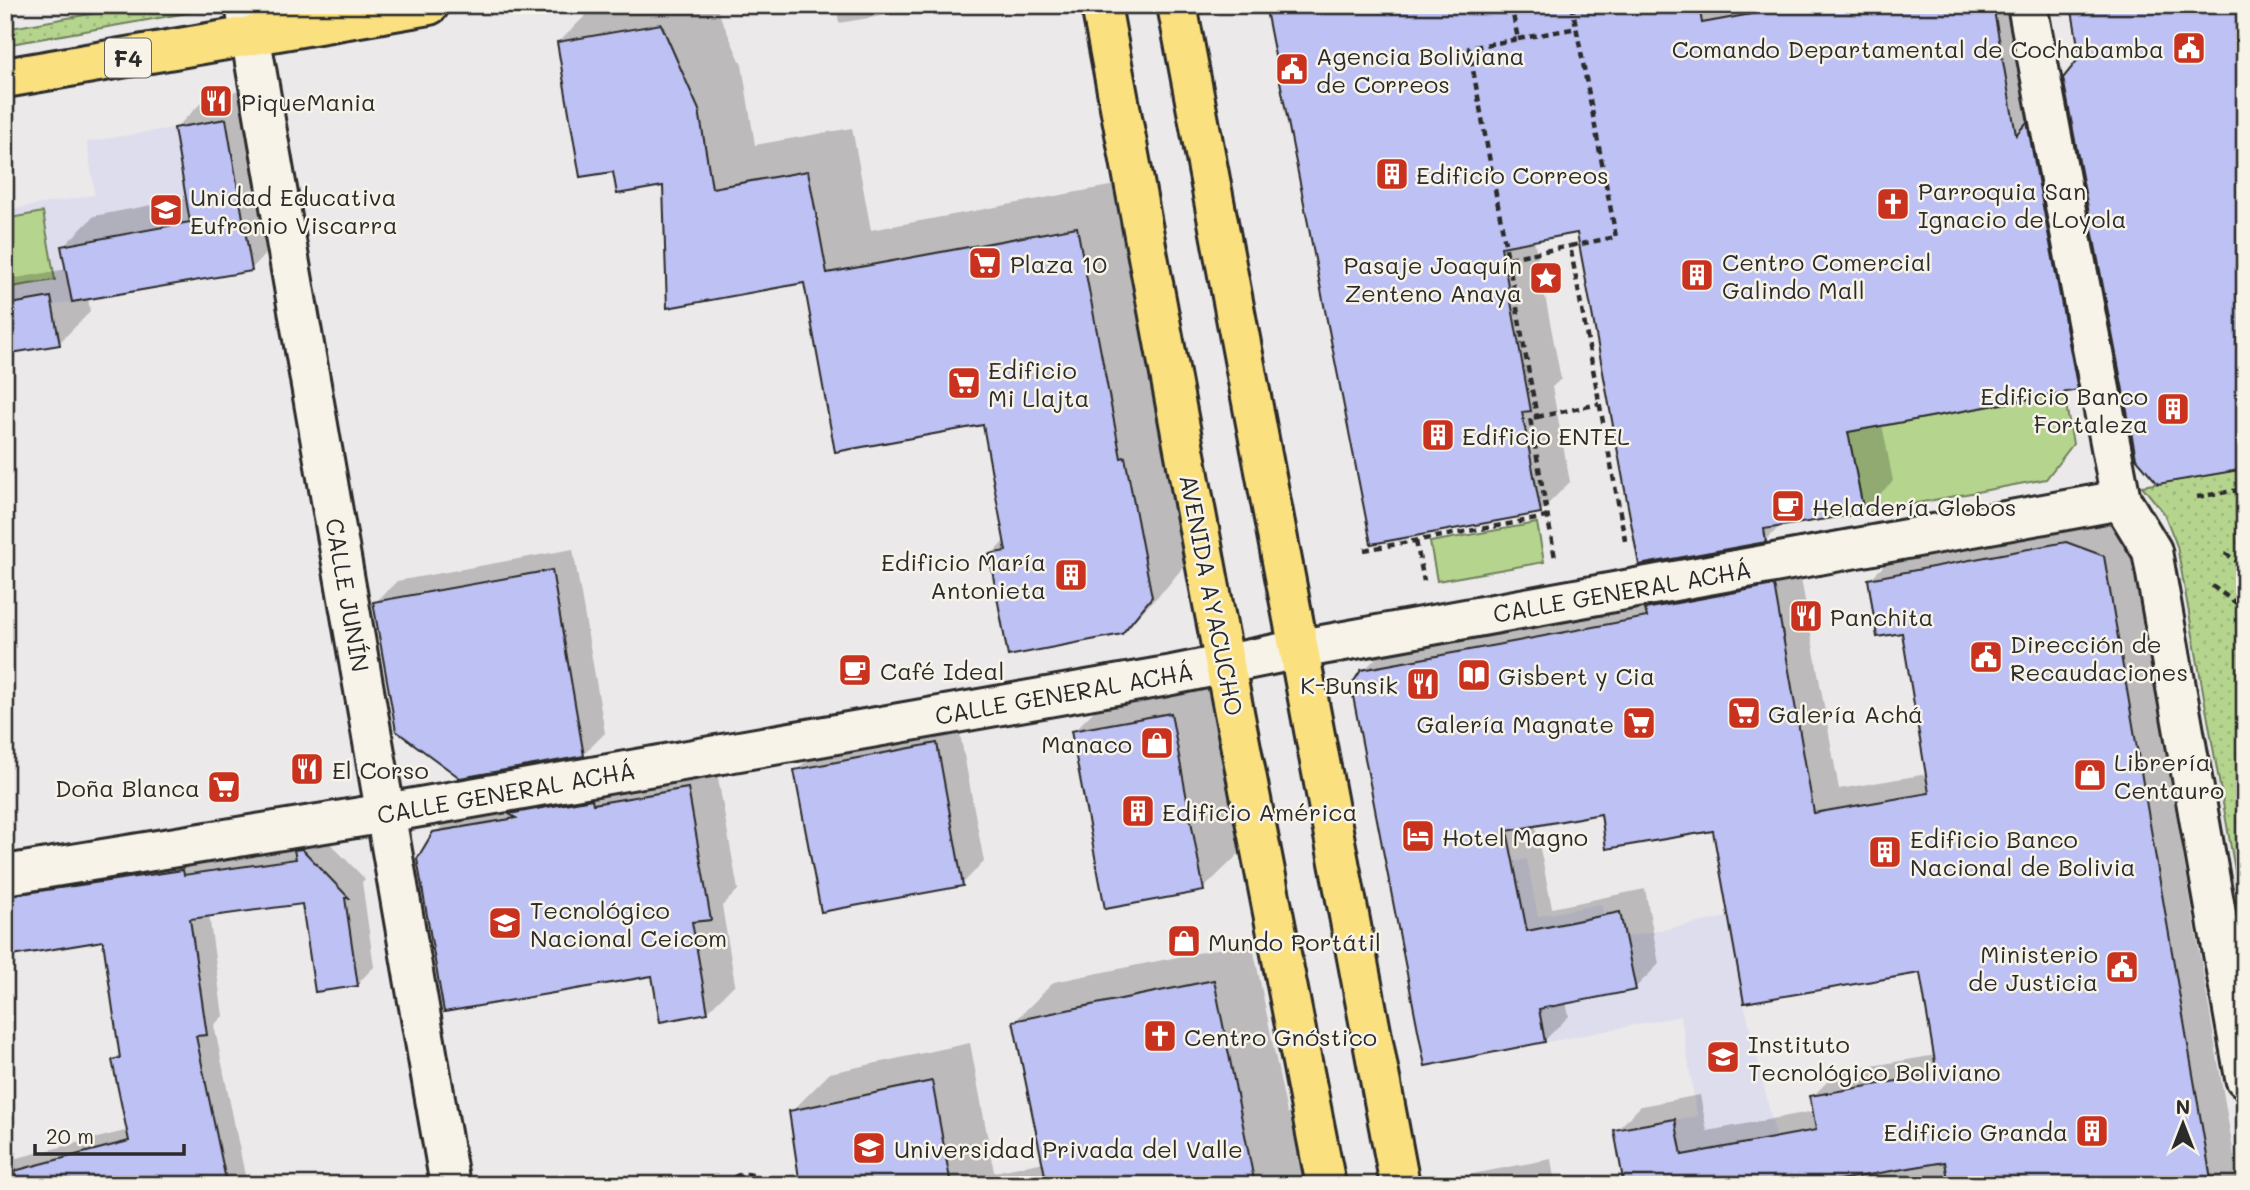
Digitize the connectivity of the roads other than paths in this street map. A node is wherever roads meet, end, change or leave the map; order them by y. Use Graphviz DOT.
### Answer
graph roads {
  1 [pos="429,5"];
  2 [pos="1101,5"];
  3 [pos="1177,5"];
  4 [pos="2027,5"];
  5 [pos="248,21"];
  6 [pos="5,78"];
  7 [pos="2121,500"];
  8 [pos="1300,649"];
  9 [pos="1226,664"];
  10 [pos="386,813"];
  11 [pos="5,876"];
  12 [pos="2245,1078"];
  13 [pos="450,1185"];
  14 [pos="1326,1185"];
  15 [pos="1400,1185"];
  1 -- 5 [label="main road, F4"];
  2 -- 9 [label="main road, AVENIDA AYACUCHO"];
  3 -- 8 [label="main road"];
  4 -- 7 [label="street"];
  5 -- 6 [label="main road, F4"];
  5 -- 10 [label="street, CALLE JUNÍN"];
  7 -- 8 [label="street, CALLE GENERAL ACHÁ"];
  7 -- 12 [label="street"];
  8 -- 9 [label="street, CALLE GENERAL ACHÁ"];
  8 -- 15 [label="main road"];
  9 -- 10 [label="street, CALLE GENERAL ACHÁ"];
  9 -- 14 [label="main road, AVENIDA AYACUCHO"];
  10 -- 11 [label="street, CALLE GENERAL ACHÁ"];
  10 -- 13 [label="street, CALLE JUNÍN"];
}
